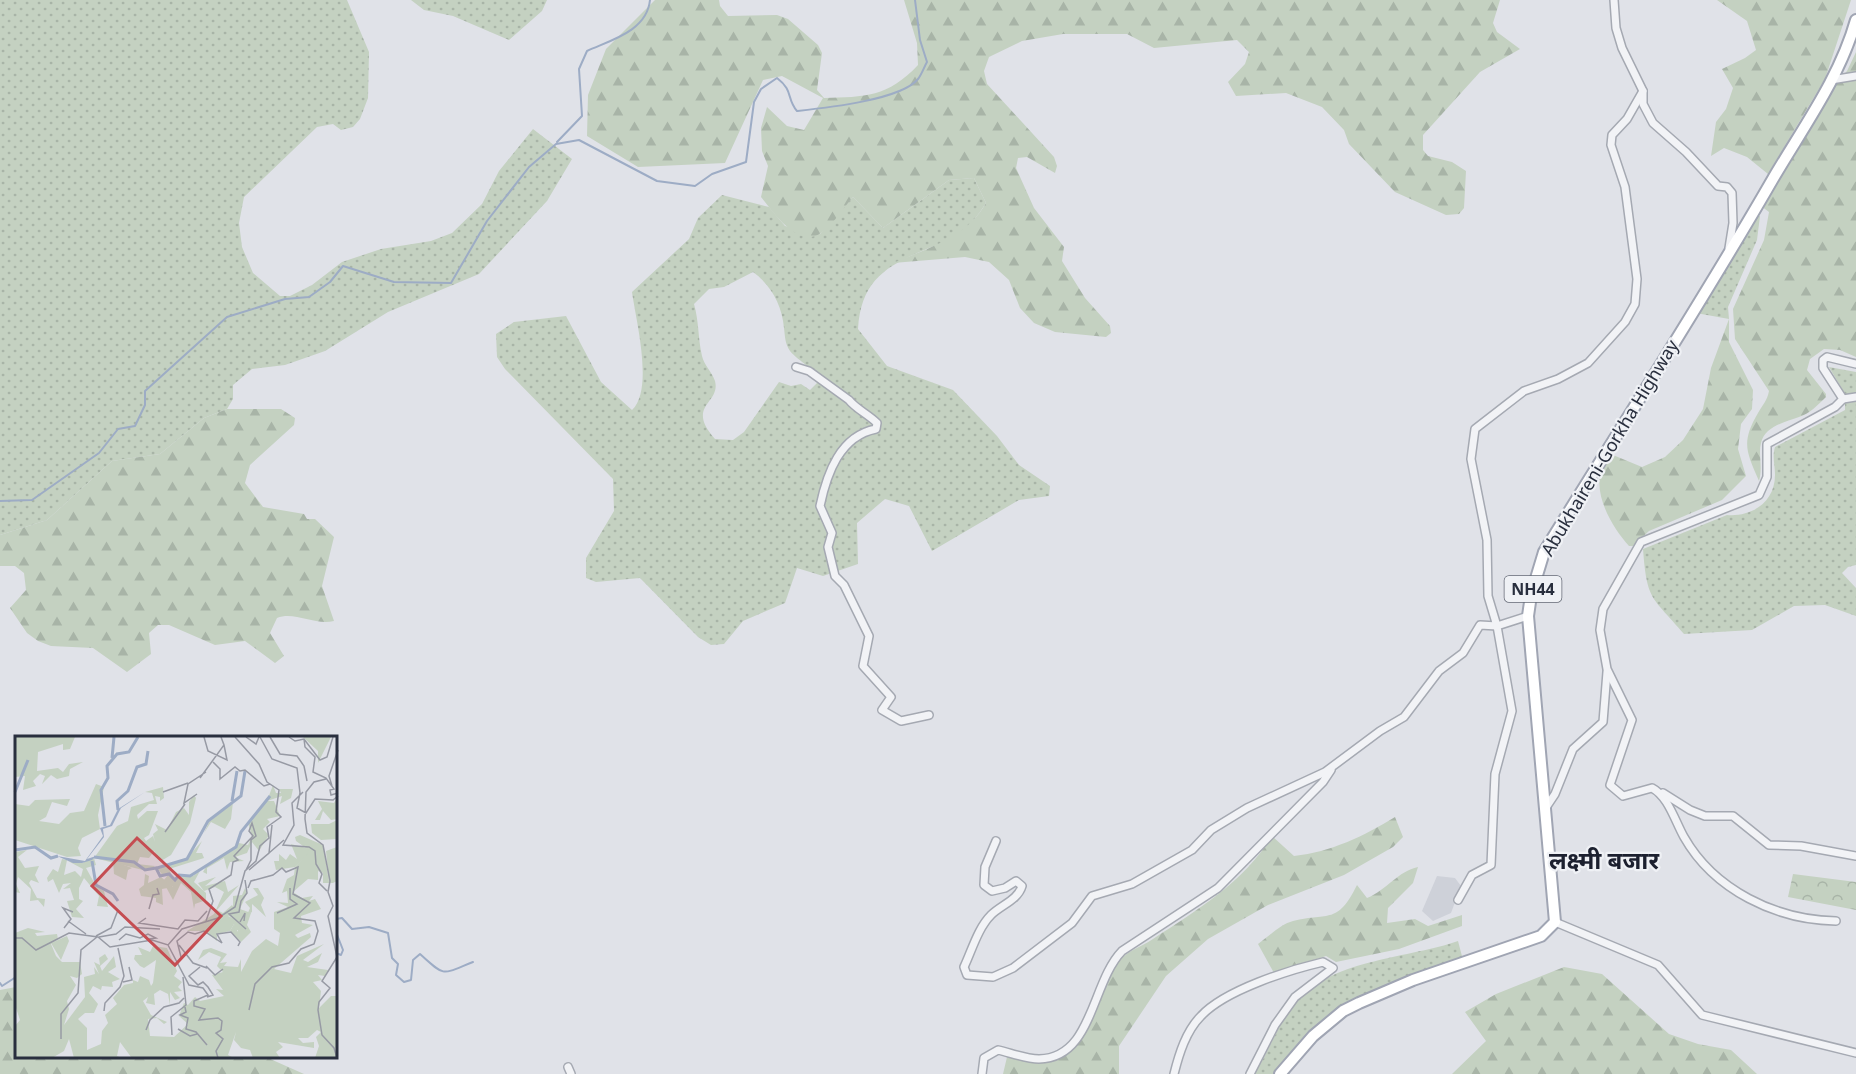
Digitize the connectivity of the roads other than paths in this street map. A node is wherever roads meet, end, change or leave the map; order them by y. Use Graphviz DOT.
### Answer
graph roads {
  1 [pos="1614,0"];
  2 [pos="1856,20"];
  3 [pos="1856,76"];
  4 [pos="1831,80"];
  5 [pos="1643,91"];
  6 [pos="1728,255"];
  7 [pos="1856,364"];
  8 [pos="796,367"];
  9 [pos="1856,397"];
  10 [pos="1843,399"];
  11 [pos="1528,616"];
  12 [pos="1497,626"];
  13 [pos="1607,669"];
  14 [pos="929,715"];
  15 [pos="1334,765"];
  16 [pos="1660,792"];
  17 [pos="1547,806"];
  18 [pos="996,841"];
  19 [pos="1856,856"];
  20 [pos="1458,900"];
  21 [pos="1836,921"];
  22 [pos="1555,922"];
  23 [pos="1856,1053"];
  24 [pos="981,1074"];
  25 [pos="1174,1074"];
  26 [pos="1250,1074"];
  27 [pos="1280,1074"];
  1 -- 5 [label="street"];
  2 -- 4 [label="main road, Abukhaireni-Gorkha Highway / NH44"];
  3 -- 4 [label="street"];
  4 -- 6 [label="main road, Abukhaireni-Gorkha Highway / NH44"];
  5 -- 6 [label="street"];
  5 -- 12 [label="street"];
  6 -- 11 [label="main road, Abukhaireni-Gorkha Highway / NH44"];
  7 -- 10 [label="street"];
  8 -- 14 [label="street"];
  9 -- 10 [label="street"];
  10 -- 13 [label="street"];
  11 -- 12 [label="street"];
  11 -- 17 [label="main road, Abukhaireni-Gorkha Highway / NH44"];
  12 -- 15 [label="street"];
  12 -- 20 [label="street"];
  13 -- 16 [label="street"];
  13 -- 17 [label="street"];
  15 -- 18 [label="street"];
  15 -- 24 [label="street"];
  16 -- 19 [label="street"];
  16 -- 21 [label="street"];
  17 -- 22 [label="main road, Abukhaireni-Gorkha Highway / NH44"];
  22 -- 23 [label="street"];
  22 -- 27 [label="main road"];
  25 -- 26 [label="street"];
}
